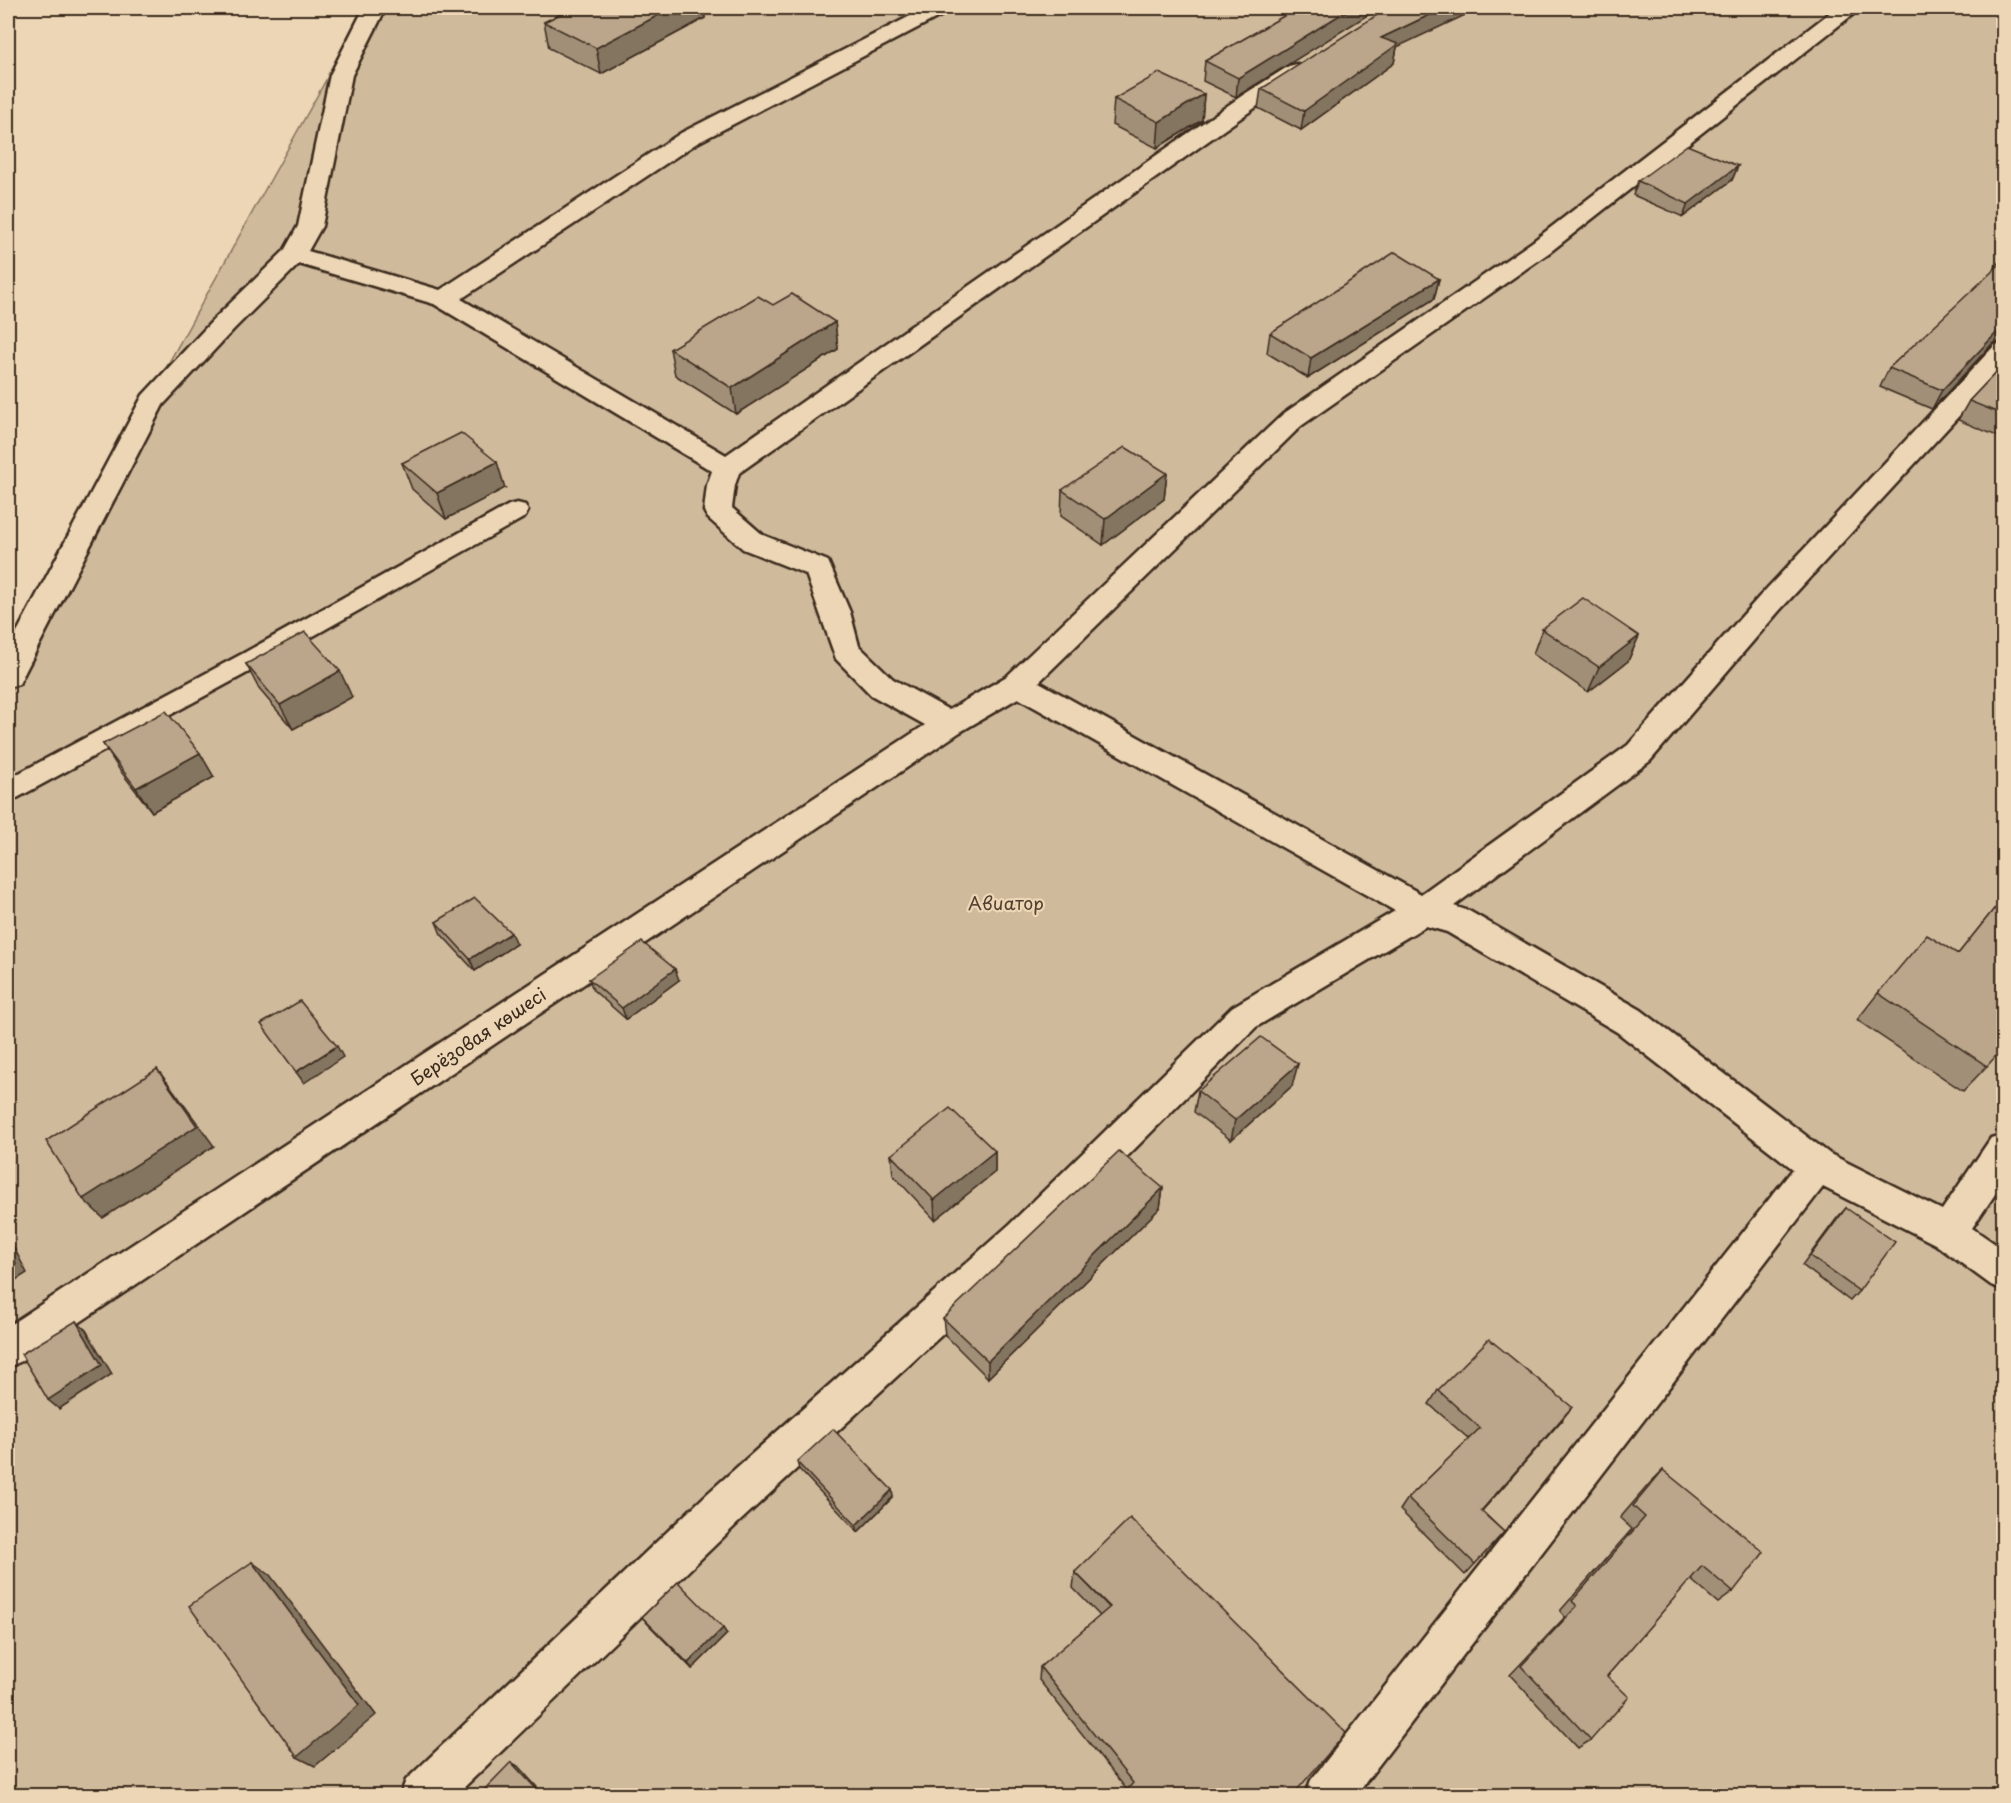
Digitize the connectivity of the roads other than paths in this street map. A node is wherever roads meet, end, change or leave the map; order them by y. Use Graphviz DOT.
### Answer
graph roads {
  1 [pos="375,8"];
  2 [pos="941,8"];
  3 [pos="1849,8"];
  4 [pos="1318,57"];
  5 [pos="294,255"];
  6 [pos="443,298"];
  7 [pos="2004,351"];
  8 [pos="727,468"];
  9 [pos="517,511"];
  10 [pos="8,676"];
  11 [pos="1018,684"];
  12 [pos="949,724"];
  13 [pos="8,791"];
  14 [pos="1423,911"];
  15 [pos="2004,1150"];
  16 [pos="1817,1166"];
  17 [pos="1948,1232"];
  18 [pos="2004,1272"];
  19 [pos="8,1348"];
  20 [pos="422,1796"];
  21 [pos="1327,1796"];
  1 -- 5 [label="street"];
  2 -- 6 [label="street"];
  3 -- 11 [label="street, Берёзовая көшесі"];
  4 -- 8 [label="street"];
  5 -- 6 [label="street"];
  5 -- 10 [label="street"];
  6 -- 8 [label="street"];
  7 -- 14 [label="street"];
  8 -- 12 [label="street"];
  9 -- 13 [label="lane"];
  11 -- 12 [label="street, Берёзовая көшесі"];
  11 -- 14 [label="street"];
  12 -- 19 [label="street, Берёзовая көшесі"];
  14 -- 16 [label="street"];
  14 -- 20 [label="street"];
  15 -- 17 [label="street"];
  16 -- 17 [label="street"];
  16 -- 21 [label="street"];
  17 -- 18 [label="street"];
}
